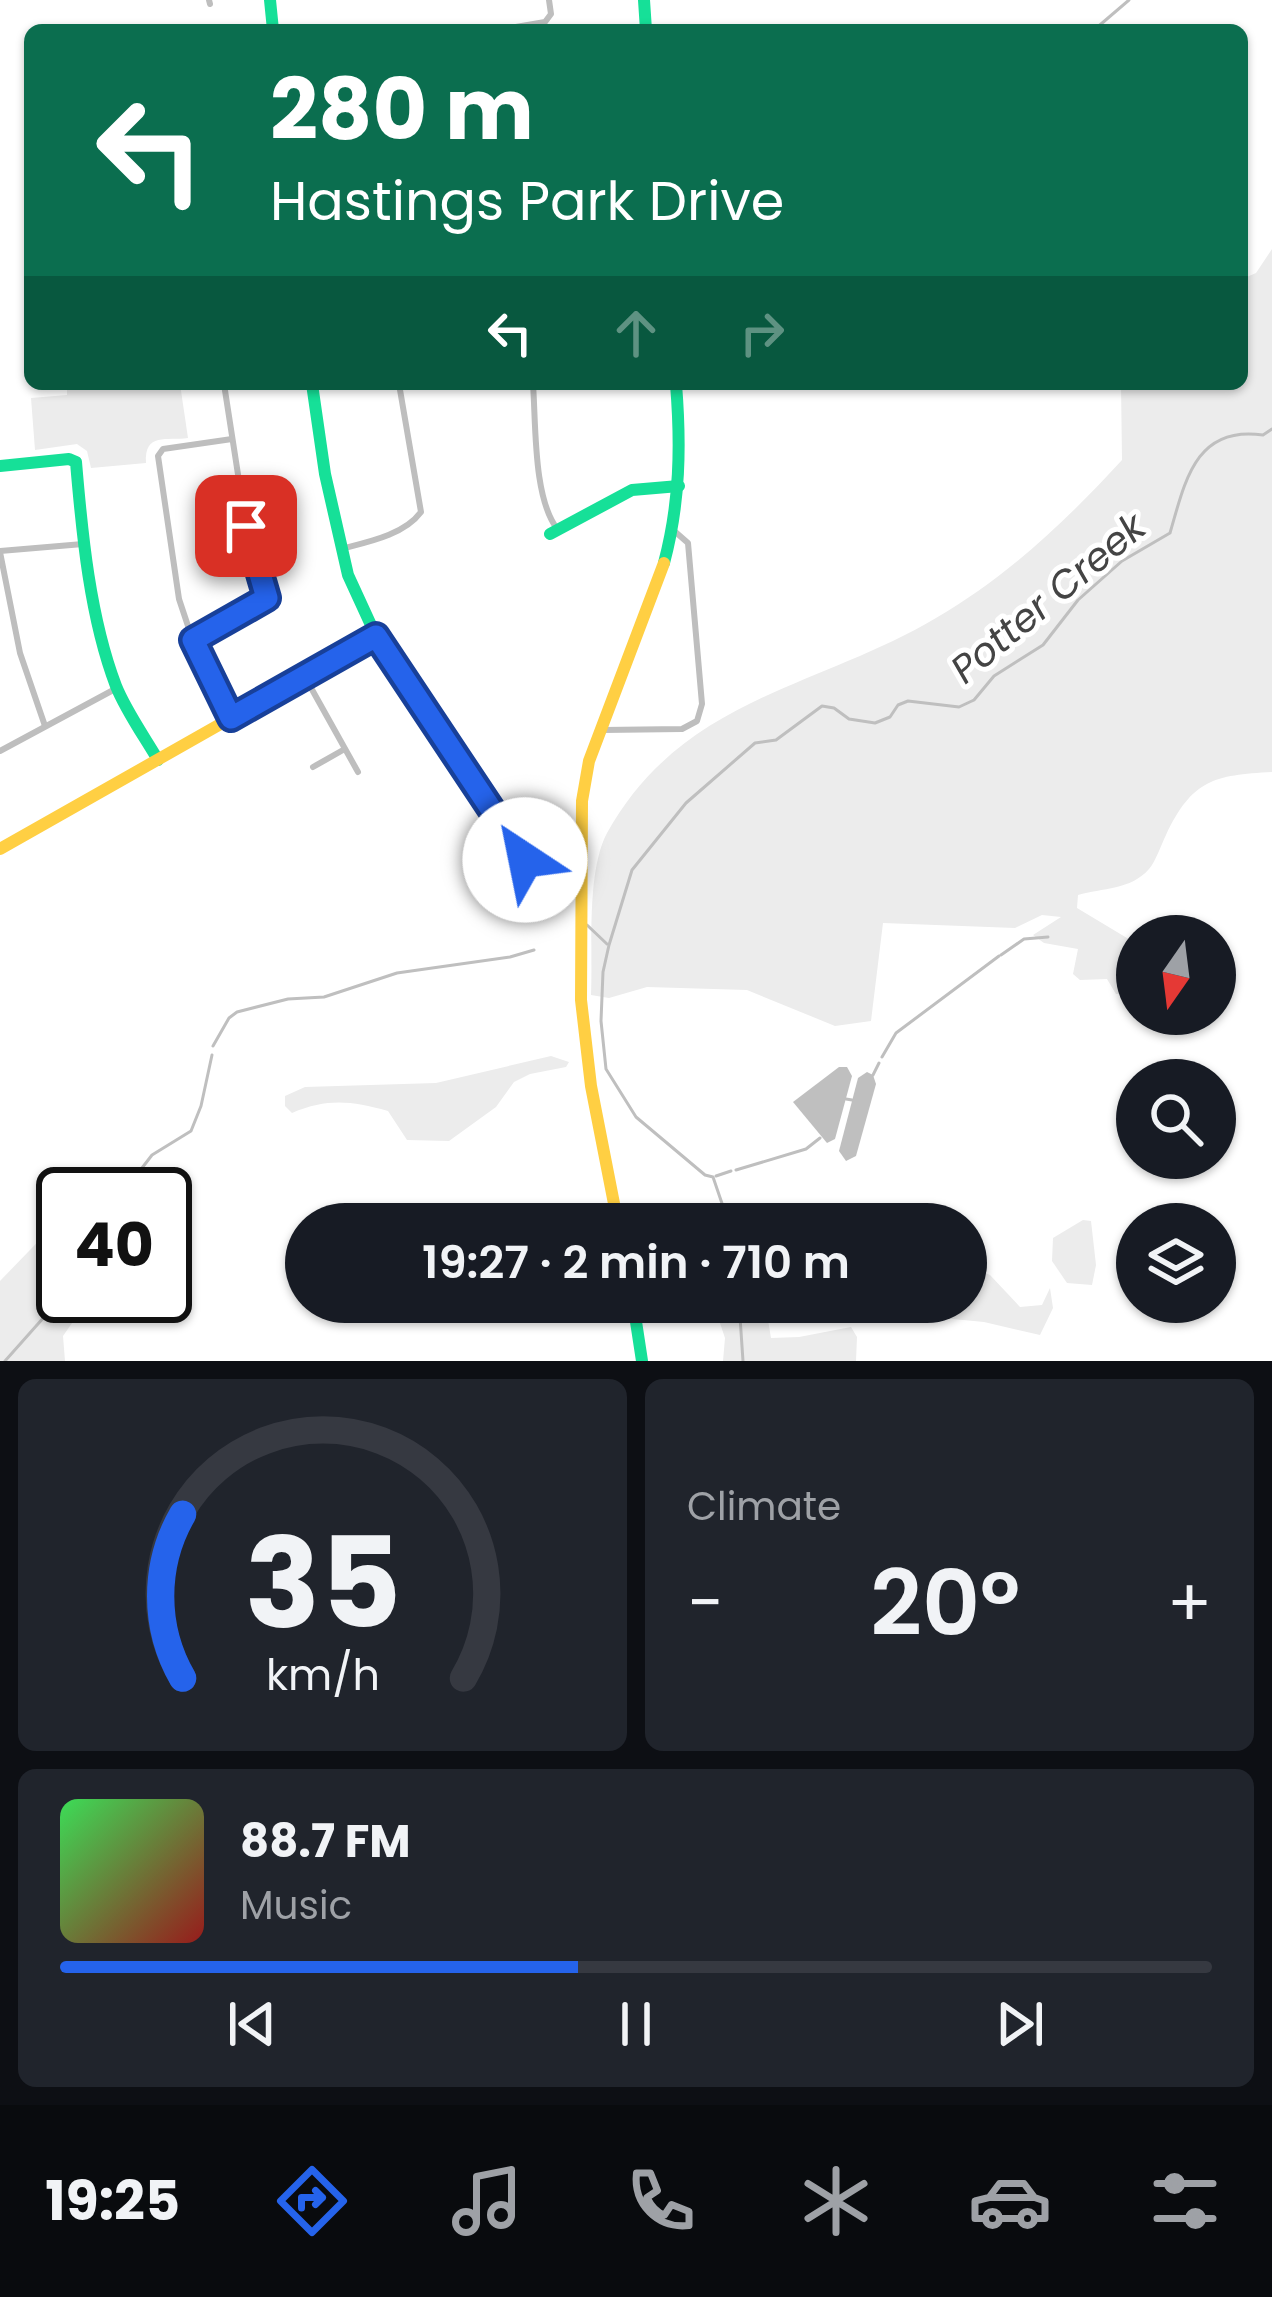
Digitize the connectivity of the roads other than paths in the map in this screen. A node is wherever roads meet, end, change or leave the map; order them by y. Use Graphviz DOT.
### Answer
graph roads {
  1 [pos="549,0"];
  2 [pos="532,24"];
  3 [pos="225,390"];
  4 [pos="313,390"];
  5 [pos="400,390"];
  6 [pos="533,390"];
  7 [pos="677,390"];
  8 [pos="232,439"];
  9 [pos="0,466"];
  10 [pos="679,486"];
  11 [pos="673,530"];
  12 [pos="554,532"];
  13 [pos="82,544"];
  14 [pos="341,549"];
  15 [pos="0,551"];
  16 [pos="376,636"];
  17 [pos="193,640"];
  18 [pos="304,677"];
  19 [pos="117,688"];
  20 [pos="231,718"];
  21 [pos="45,726"];
  22 [pos="603,730"];
  23 [pos="343,750"];
  24 [pos="0,751"];
  25 [pos="158,760"];
  26 [pos="313,766"];
  27 [pos="358,772"];
  28 [pos="0,849"];
  29 [pos="525,860"];
  30 [pos="614,1203"];
  31 [pos="636,1323"];
  32 [pos="642,1361"];
  1 -- 2 [label="street"];
  3 -- 8 [label="street"];
  4 -- 14 [label="street"];
  5 -- 14 [label="street"];
  6 -- 12 [label="street"];
  7 -- 10 [label="street"];
  8 -- 17 [label="street"];
  8 -- 17 [label="street"];
  9 -- 13 [label="street"];
  10 -- 11 [label="street"];
  10 -- 12 [label="street"];
  11 -- 22 [label="street"];
  11 -- 22 [label="street"];
  13 -- 15 [label="street"];
  13 -- 19 [label="street"];
  14 -- 16 [label="street"];
  15 -- 21 [label="street"];
  16 -- 18 [label="street"];
  16 -- 29 [label="street"];
  17 -- 20 [label="street"];
  18 -- 20 [label="street"];
  18 -- 23 [label="street"];
  19 -- 21 [label="street"];
  19 -- 25 [label="street"];
  20 -- 25 [label="street"];
  21 -- 24 [label="street"];
  22 -- 30 [label="street"];
  23 -- 26 [label="street"];
  23 -- 27 [label="street"];
  25 -- 28 [label="street"];
  31 -- 32 [label="street"];
}
